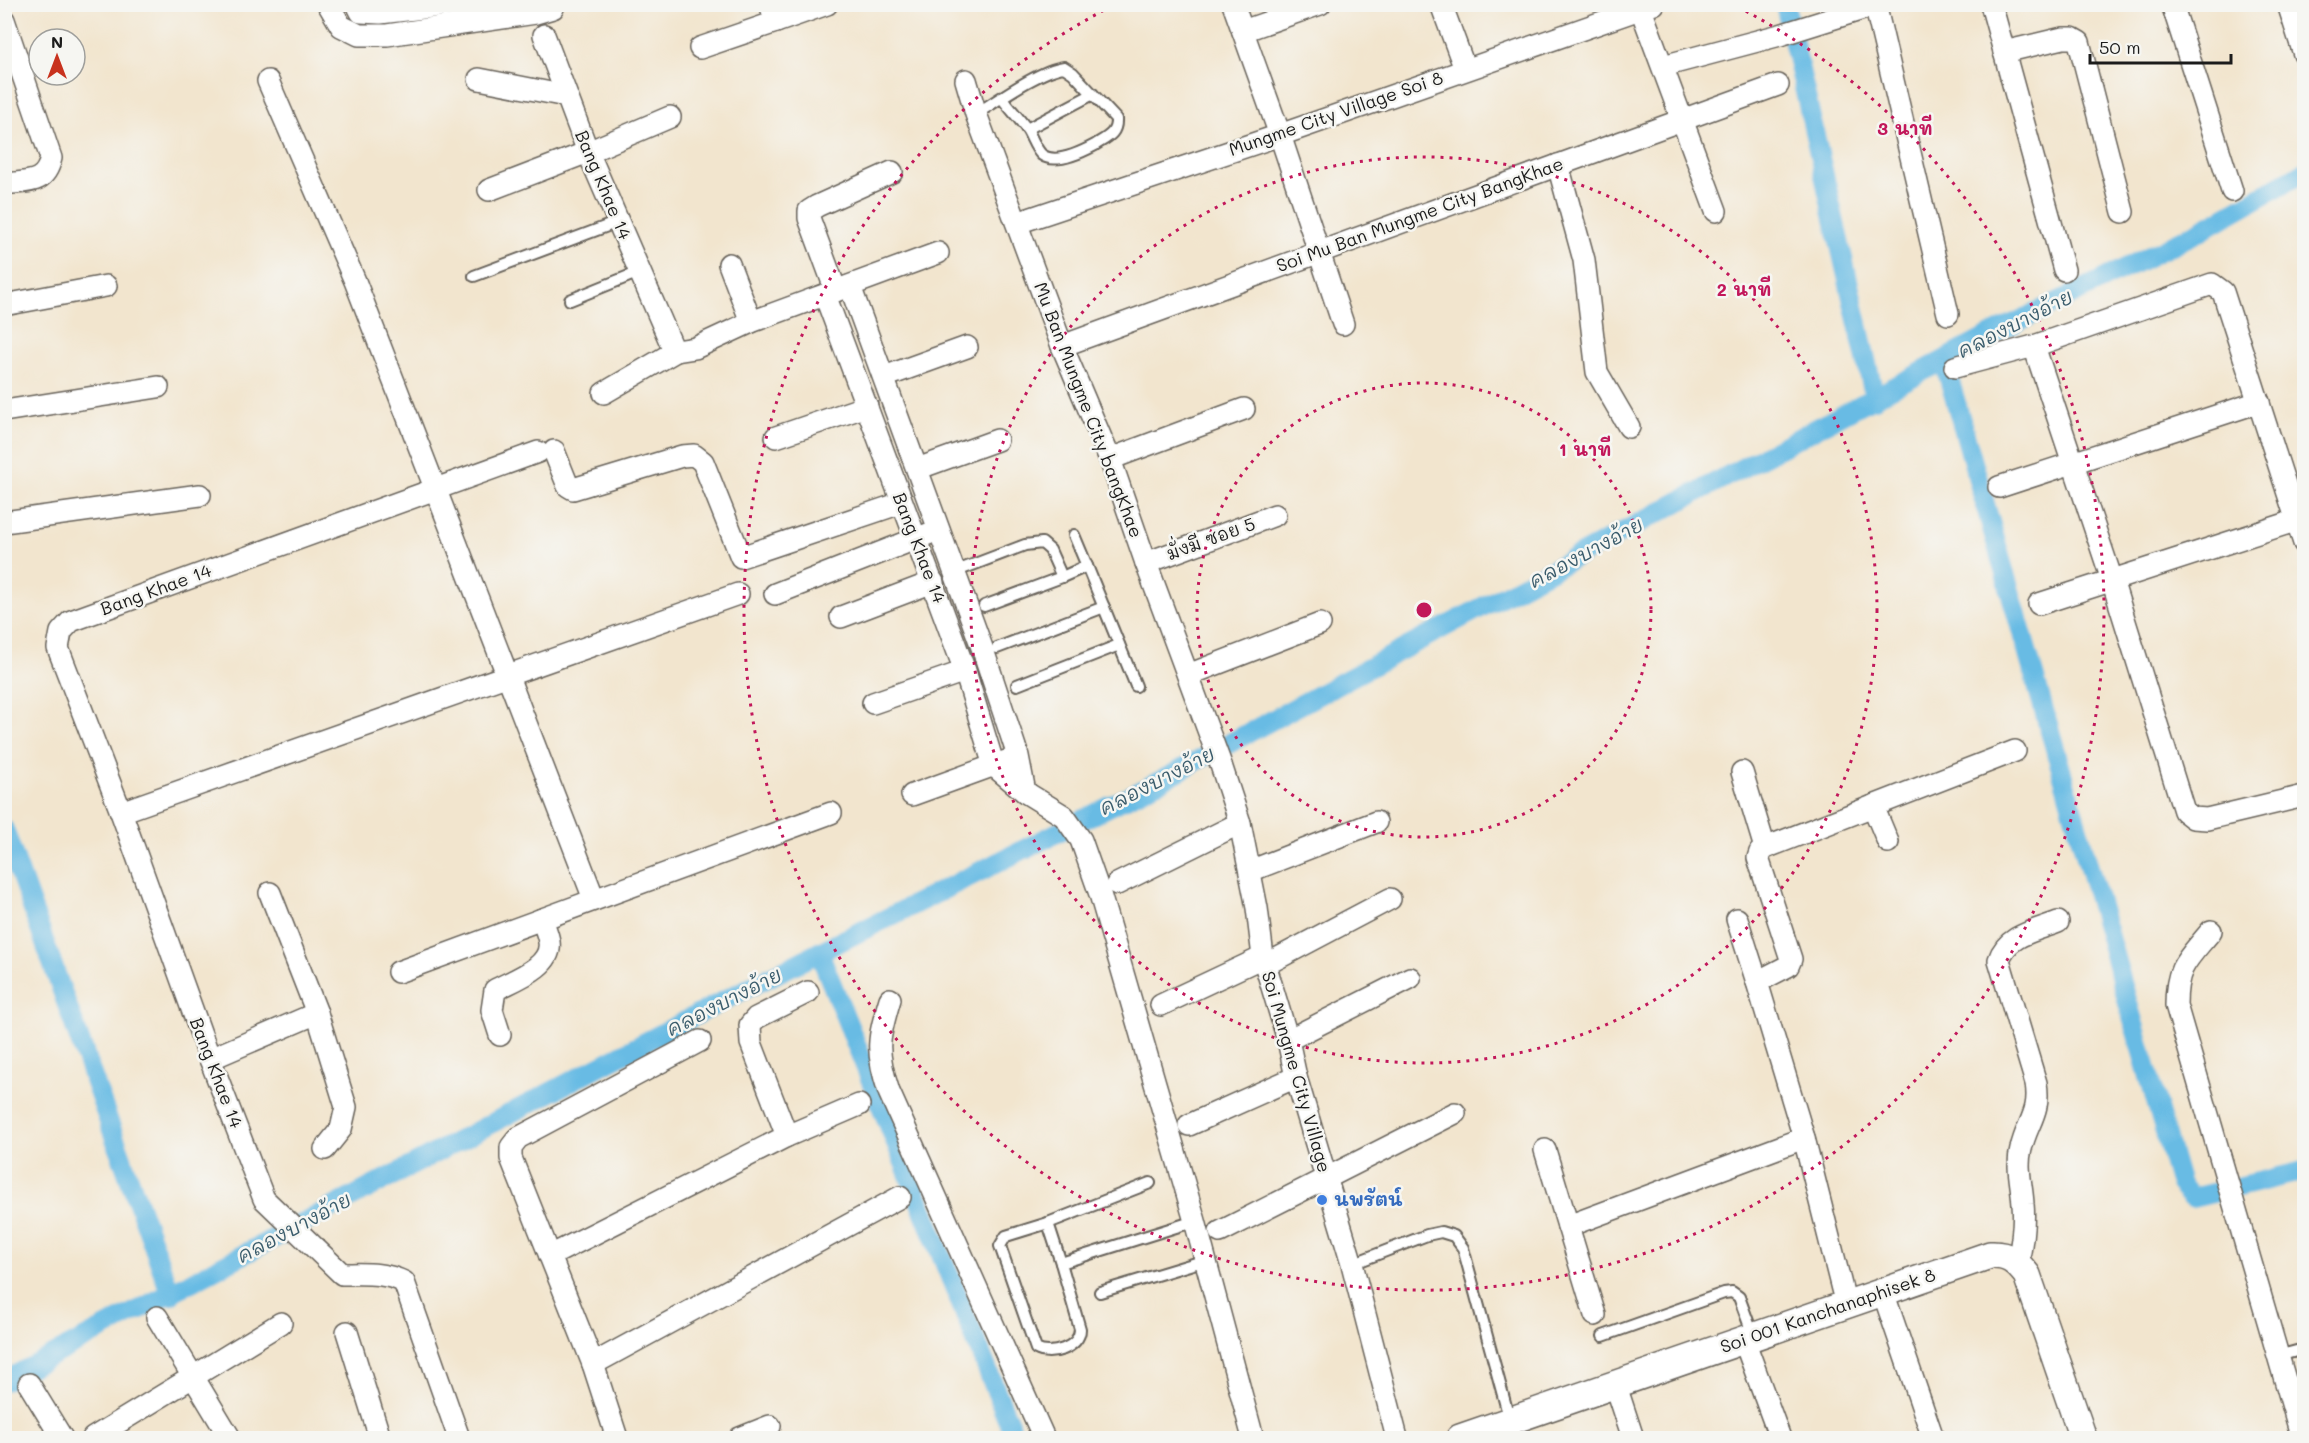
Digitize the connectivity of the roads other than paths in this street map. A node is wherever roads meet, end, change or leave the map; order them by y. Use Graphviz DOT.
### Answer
graph roads {
  1 [pos="328,4"];
  2 [pos="357,4"];
  3 [pos="457,4"];
  4 [pos="827,4"];
  5 [pos="1233,4"];
  6 [pos="1320,4"];
  7 [pos="1441,4"];
  8 [pos="1991,4"];
  9 [pos="2172,4"];
  10 [pos="2288,4"];
  11 [pos="1876,5"];
  12 [pos="1645,6"];
  13 [pos="540,7"];
  14 [pos="773,13"];
  15 [pos="4,20"];
  16 [pos="1243,31"];
  17 [pos="544,35"];
  18 [pos="700,48"];
  19 [pos="2004,52"];
  20 [pos="2304,54"];
  21 [pos="1663,66"];
  22 [pos="1465,69"];
  23 [pos="479,79"];
  24 [pos="966,80"];
  25 [pos="268,81"];
  26 [pos="1778,85"];
  27 [pos="1092,94"];
  28 [pos="566,96"];
  29 [pos="1002,98"];
  30 [pos="976,114"];
  31 [pos="670,117"];
  32 [pos="1683,120"];
  33 [pos="1027,129"];
  34 [pos="1280,135"];
  35 [pos="588,152"];
  36 [pos="1558,165"];
  37 [pos="892,172"];
  38 [pos="4,184"];
  39 [pos="489,190"];
  40 [pos="2232,191"];
  41 [pos="1716,211"];
  42 [pos="2123,212"];
  43 [pos="618,222"];
  44 [pos="1017,223"];
  45 [pos="1319,252"];
  46 [pos="938,253"];
  47 [pos="729,264"];
  48 [pos="2064,270"];
  49 [pos="639,272"];
  50 [pos="474,276"];
  51 [pos="106,286"];
  52 [pos="837,290"];
  53 [pos="570,300"];
  54 [pos="4,305"];
  55 [pos="1948,314"];
  56 [pos="751,322"];
  57 [pos="1343,324"];
  58 [pos="1062,346"];
  59 [pos="2034,346"];
  60 [pos="967,347"];
  61 [pos="676,351"];
  62 [pos="1955,367"];
  63 [pos="884,377"];
  64 [pos="158,387"];
  65 [pos="604,393"];
  66 [pos="2259,402"];
  67 [pos="867,406"];
  68 [pos="1244,409"];
  69 [pos="4,411"];
  70 [pos="1629,427"];
  71 [pos="776,437"];
  72 [pos="997,440"];
  73 [pos="1110,459"];
  74 [pos="2073,463"];
  75 [pos="917,469"];
  76 [pos="2000,487"];
  77 [pos="436,490"];
  78 [pos="200,495"];
  79 [pos="901,503"];
  80 [pos="1275,515"];
  81 [pos="2298,520"];
  82 [pos="4,522"];
  83 [pos="938,530"];
  84 [pos="1074,535"];
  85 [pos="915,538"];
  86 [pos="2304,543"];
  87 [pos="1146,563"];
  88 [pos="1087,566"];
  89 [pos="954,572"];
  90 [pos="1062,577"];
  91 [pos="2112,580"];
  92 [pos="933,582"];
  93 [pos="738,594"];
  94 [pos="775,594"];
  95 [pos="2039,604"];
  96 [pos="984,606"];
  97 [pos="1104,607"];
  98 [pos="841,616"];
  99 [pos="1320,624"];
  100 [pos="1119,645"];
  101 [pos="991,651"];
  102 [pos="964,666"];
  103 [pos="507,675"];
  104 [pos="1188,675"];
  105 [pos="1017,684"];
  106 [pos="1136,686"];
  107 [pos="873,703"];
  108 [pos="1212,740"];
  109 [pos="2015,751"];
  110 [pos="1018,756"];
  111 [pos="994,766"];
  112 [pos="1742,772"];
  113 [pos="1025,792"];
  114 [pos="912,795"];
  115 [pos="2304,796"];
  116 [pos="1873,806"];
  117 [pos="121,812"];
  118 [pos="831,813"];
  119 [pos="1376,822"];
  120 [pos="1240,823"];
  121 [pos="1888,842"];
  122 [pos="1765,848"];
  123 [pos="1250,871"];
  124 [pos="1117,884"];
  125 [pos="270,893"];
  126 [pos="594,899"];
  127 [pos="1390,899"];
  128 [pos="542,919"];
  129 [pos="1737,919"];
  130 [pos="2058,922"];
  131 [pos="2211,930"];
  132 [pos="1264,961"];
  133 [pos="398,972"];
  134 [pos="1410,978"];
  135 [pos="1757,982"];
  136 [pos="808,992"];
  137 [pos="890,999"];
  138 [pos="1161,1005"];
  139 [pos="317,1013"];
  140 [pos="500,1035"];
  141 [pos="1288,1040"];
  142 [pos="700,1041"];
  143 [pos="210,1059"];
  144 [pos="1296,1077"];
  145 [pos="859,1105"];
  146 [pos="1455,1113"];
  147 [pos="1189,1125"];
  148 [pos="787,1136"];
  149 [pos="1804,1138"];
  150 [pos="325,1149"];
  151 [pos="1545,1150"];
  152 [pos="1327,1179"];
  153 [pos="1150,1183"];
  154 [pos="900,1197"];
  155 [pos="1195,1221"];
  156 [pos="1048,1223"];
  157 [pos="1568,1226"];
  158 [pos="1220,1232"];
  159 [pos="550,1256"];
  160 [pos="1206,1260"];
  161 [pos="1061,1263"];
  162 [pos="2018,1263"];
  163 [pos="1352,1264"];
  164 [pos="1100,1292"];
  165 [pos="1883,1292"];
  166 [pos="1846,1305"];
  167 [pos="1595,1315"];
  168 [pos="157,1317"];
  169 [pos="281,1323"];
  170 [pos="347,1332"];
  171 [pos="1603,1336"];
  172 [pos="1748,1338"];
  173 [pos="2304,1349"];
  174 [pos="2278,1356"];
  175 [pos="593,1364"];
  176 [pos="194,1379"];
  177 [pos="29,1384"];
  178 [pos="1616,1386"];
  179 [pos="1510,1421"];
  180 [pos="770,1426"];
  181 [pos="1475,1436"];
  182 [pos="62,1438"];
  183 [pos="93,1438"];
  184 [pos="230,1438"];
  185 [pos="380,1438"];
  186 [pos="459,1438"];
  187 [pos="617,1438"];
  188 [pos="740,1438"];
  189 [pos="1044,1438"];
  190 [pos="1253,1438"];
  191 [pos="1397,1438"];
  192 [pos="1633,1438"];
  193 [pos="1780,1438"];
  194 [pos="1933,1438"];
  195 [pos="2083,1438"];
  196 [pos="2302,1438"];
  1 -- 13 [label="street"];
  2 -- 3 [label="street"];
  4 -- 14 [label="street"];
  5 -- 16 [label="street"];
  6 -- 16 [label="street"];
  7 -- 22 [label="street"];
  8 -- 19 [label="street"];
  9 -- 40 [label="street"];
  10 -- 20 [label="street"];
  11 -- 21 [label="street"];
  11 -- 55 [label="street"];
  12 -- 21 [label="street"];
  12 -- 22 [label="street, Mungme City Village Soi 8"];
  14 -- 18 [label="street"];
  15 -- 38 [label="street"];
  16 -- 34 [label="street"];
  17 -- 28 [label="street, Bang Khae 14"];
  19 -- 42 [label="street"];
  19 -- 48 [label="street"];
  21 -- 32 [label="street"];
  22 -- 34 [label="street, Mungme City Village Soi 8"];
  23 -- 28 [label="street"];
  24 -- 30 [label="street, Mu Ban Mungme City bangKhae"];
  25 -- 77 [label="street"];
  26 -- 32 [label="street, Soi Mu Ban Mungme City BangKhae"];
  27 -- 29 [label="lane"];
  27 -- 33 [label="lane"];
  27 -- 33 [label="lane"];
  28 -- 35 [label="street, Bang Khae 14"];
  29 -- 30 [label="lane"];
  29 -- 33 [label="lane"];
  30 -- 44 [label="street, Mu Ban Mungme City bangKhae"];
  31 -- 35 [label="street"];
  32 -- 36 [label="street, Soi Mu Ban Mungme City BangKhae"];
  32 -- 41 [label="street"];
  34 -- 44 [label="street, Mungme City Village Soi 8"];
  34 -- 45 [label="street"];
  35 -- 39 [label="street"];
  35 -- 43 [label="street, Bang Khae 14"];
  36 -- 45 [label="street, Soi Mu Ban Mungme City BangKhae"];
  36 -- 70 [label="street"];
  37 -- 52 [label="street"];
  43 -- 49 [label="street, Bang Khae 14"];
  43 -- 50 [label="lane"];
  44 -- 58 [label="street, Mu Ban Mungme City bangKhae"];
  45 -- 57 [label="street"];
  45 -- 58 [label="street, Soi Mu Ban Mungme City BangKhae"];
  46 -- 52 [label="street"];
  47 -- 56 [label="street"];
  49 -- 53 [label="lane"];
  49 -- 61 [label="street, Bang Khae 14"];
  51 -- 54 [label="street"];
  52 -- 56 [label="street"];
  52 -- 63 [label="street, Bang Khae 14"];
  52 -- 67 [label="street, Bang Khae 14"];
  56 -- 61 [label="street"];
  58 -- 73 [label="street, Mu Ban Mungme City bangKhae"];
  59 -- 62 [label="street"];
  59 -- 66 [label="street"];
  59 -- 74 [label="street"];
  60 -- 63 [label="street"];
  61 -- 65 [label="street"];
  63 -- 75 [label="street, Bang Khae 14"];
  64 -- 69 [label="street"];
  66 -- 74 [label="street"];
  66 -- 81 [label="street"];
  67 -- 71 [label="street"];
  67 -- 79 [label="street, Bang Khae 14"];
  68 -- 73 [label="street"];
  72 -- 75 [label="street"];
  73 -- 87 [label="street, Mu Ban Mungme City bangKhae"];
  74 -- 76 [label="street"];
  74 -- 91 [label="street"];
  75 -- 83 [label="street, Bang Khae 14"];
  77 -- 79 [label="street, Bang Khae 14"];
  77 -- 103 [label="street"];
  77 -- 117 [label="street, Bang Khae 14"];
  78 -- 82 [label="street"];
  79 -- 85 [label="street, Bang Khae 14"];
  80 -- 87 [label="street, มั่งมี ซอย 5"];
  81 -- 86 [label="street"];
  81 -- 91 [label="street"];
  83 -- 85 [label="street"];
  83 -- 89 [label="street, Bang Khae 14"];
  84 -- 88 [label="lane"];
  85 -- 92 [label="street, Bang Khae 14"];
  85 -- 94 [label="street"];
  87 -- 104 [label="street, Mu Ban Mungme City bangKhae"];
  88 -- 90 [label="lane"];
  88 -- 97 [label="lane"];
  89 -- 90 [label="lane"];
  89 -- 101 [label="street, Bang Khae 14"];
  90 -- 96 [label="lane"];
  91 -- 95 [label="street"];
  91 -- 115 [label="street"];
  92 -- 98 [label="street"];
  92 -- 102 [label="street, Bang Khae 14"];
  93 -- 103 [label="street"];
  97 -- 100 [label="lane"];
  97 -- 101 [label="lane"];
  99 -- 104 [label="street"];
  100 -- 105 [label="lane"];
  100 -- 106 [label="lane"];
  101 -- 102 [label="street"];
  101 -- 110 [label="street, Bang Khae 14"];
  102 -- 107 [label="street"];
  102 -- 111 [label="street, Bang Khae 14"];
  103 -- 117 [label="street"];
  103 -- 126 [label="street"];
  104 -- 108 [label="street, Mu Ban Mungme City bangKhae"];
  108 -- 120 [label="street, Soi Mungme City Village"];
  109 -- 116 [label="street"];
  110 -- 111 [label="street"];
  110 -- 113 [label="street, Bang Khae 14"];
  111 -- 113 [label="street"];
  111 -- 114 [label="street"];
  112 -- 122 [label="street"];
  113 -- 155 [label="street"];
  116 -- 121 [label="street"];
  116 -- 122 [label="street"];
  117 -- 143 [label="street, Bang Khae 14"];
  118 -- 126 [label="street"];
  119 -- 123 [label="street"];
  120 -- 123 [label="street, Soi Mungme City Village"];
  120 -- 124 [label="street"];
  122 -- 135 [label="street"];
  123 -- 132 [label="street, Soi Mungme City Village"];
  125 -- 139 [label="street"];
  126 -- 128 [label="street"];
  127 -- 132 [label="street"];
  128 -- 133 [label="street"];
  128 -- 140 [label="street"];
  129 -- 135 [label="street"];
  130 -- 162 [label="street"];
  131 -- 174 [label="street"];
  132 -- 138 [label="street"];
  132 -- 141 [label="street, Soi Mungme City Village"];
  134 -- 141 [label="street"];
  135 -- 149 [label="street"];
  136 -- 148 [label="street"];
  137 -- 189 [label="street"];
  139 -- 143 [label="street"];
  139 -- 150 [label="street"];
  141 -- 144 [label="street, Soi Mungme City Village"];
  142 -- 159 [label="street"];
  143 -- 186 [label="street, Bang Khae 14"];
  144 -- 147 [label="street"];
  144 -- 152 [label="street, Soi Mungme City Village"];
  145 -- 148 [label="street"];
  146 -- 152 [label="street"];
  148 -- 159 [label="street"];
  149 -- 157 [label="street"];
  149 -- 166 [label="street"];
  151 -- 157 [label="street"];
  152 -- 158 [label="street"];
  152 -- 163 [label="street, Soi Mungme City Village"];
  153 -- 156 [label="lane"];
  154 -- 175 [label="street"];
  155 -- 160 [label="street"];
  155 -- 161 [label="lane"];
  156 -- 161 [label="lane"];
  156 -- 161 [label="lane"];
  157 -- 167 [label="street"];
  159 -- 175 [label="street"];
  160 -- 164 [label="lane"];
  160 -- 190 [label="street"];
  162 -- 165 [label="street, Soi 001 Kanchanaphisek 8"];
  162 -- 195 [label="street"];
  163 -- 179 [label="lane"];
  163 -- 191 [label="street, Soi Mungme City Village"];
  165 -- 166 [label="street, Soi 001 Kanchanaphisek 8"];
  165 -- 194 [label="street"];
  166 -- 172 [label="street, Soi 001 Kanchanaphisek 8"];
  168 -- 176 [label="street"];
  169 -- 176 [label="street"];
  170 -- 185 [label="street"];
  171 -- 172 [label="lane"];
  172 -- 178 [label="street, Soi 001 Kanchanaphisek 8"];
  172 -- 193 [label="street"];
  173 -- 174 [label="lane"];
  174 -- 196 [label="street"];
  175 -- 187 [label="street"];
  176 -- 183 [label="street"];
  176 -- 184 [label="street"];
  177 -- 182 [label="street"];
  178 -- 179 [label="street, Soi 001 Kanchanaphisek 8"];
  178 -- 192 [label="street"];
  179 -- 181 [label="street, Soi 001 Kanchanaphisek 8"];
  180 -- 188 [label="street"];
}
